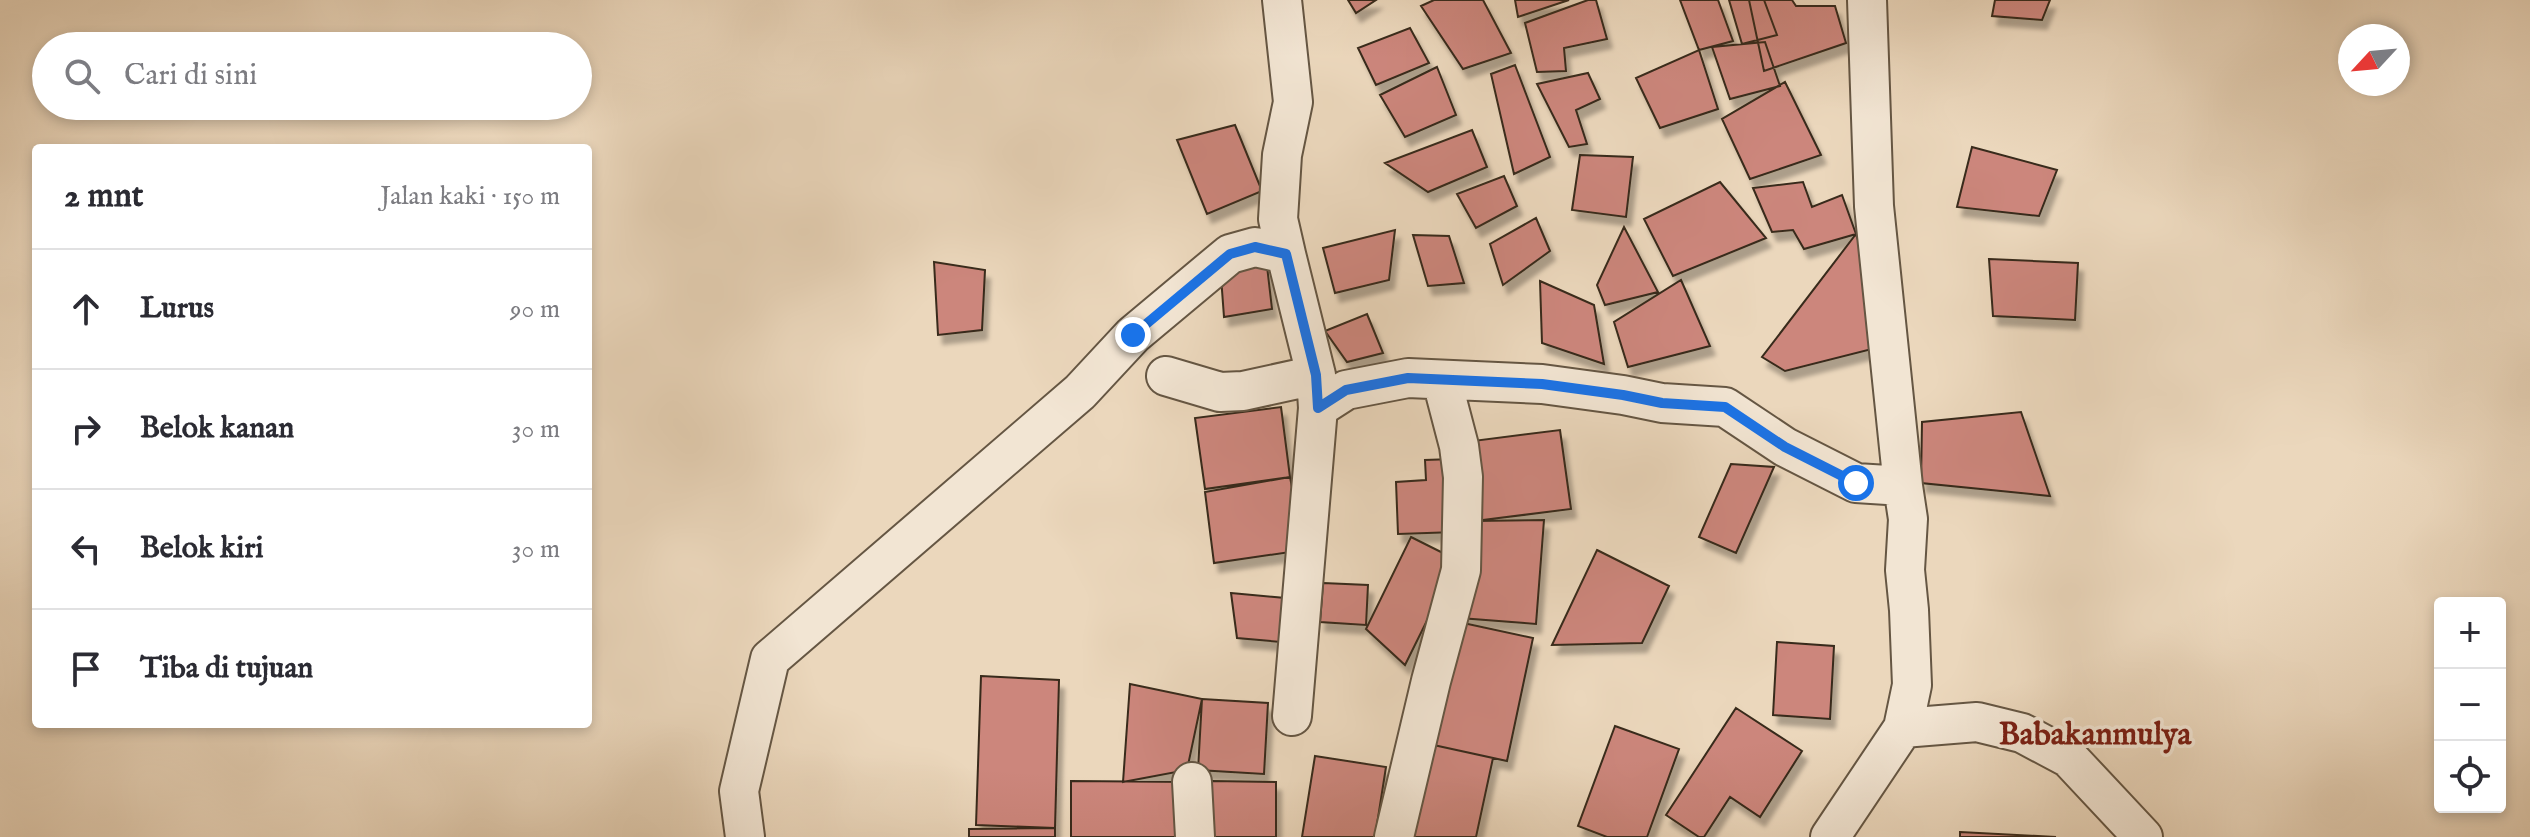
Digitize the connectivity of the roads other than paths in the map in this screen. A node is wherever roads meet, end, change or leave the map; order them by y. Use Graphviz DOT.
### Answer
graph roads {
  1 [pos="1282,0"];
  2 [pos="1867,0"];
  3 [pos="1286,254"];
  4 [pos="1166,376"];
  5 [pos="1442,381"];
  6 [pos="1317,391"];
  7 [pos="1903,486"];
  8 [pos="1292,716"];
  9 [pos="1903,728"];
  10 [pos="1192,782"];
  11 [pos="745,837"];
  12 [pos="1195,837"];
  13 [pos="1394,837"];
  14 [pos="1830,837"];
  15 [pos="2143,837"];
  1 -- 3 [label="street"];
  2 -- 7 [label="street"];
  3 -- 6 [label="street"];
  3 -- 11 [label="street"];
  4 -- 6 [label="street"];
  5 -- 6 [label="street"];
  5 -- 7 [label="street"];
  5 -- 13 [label="street"];
  6 -- 8 [label="street"];
  7 -- 9 [label="street"];
  9 -- 14 [label="street"];
  9 -- 15 [label="street"];
  10 -- 12 [label="street"];
}
